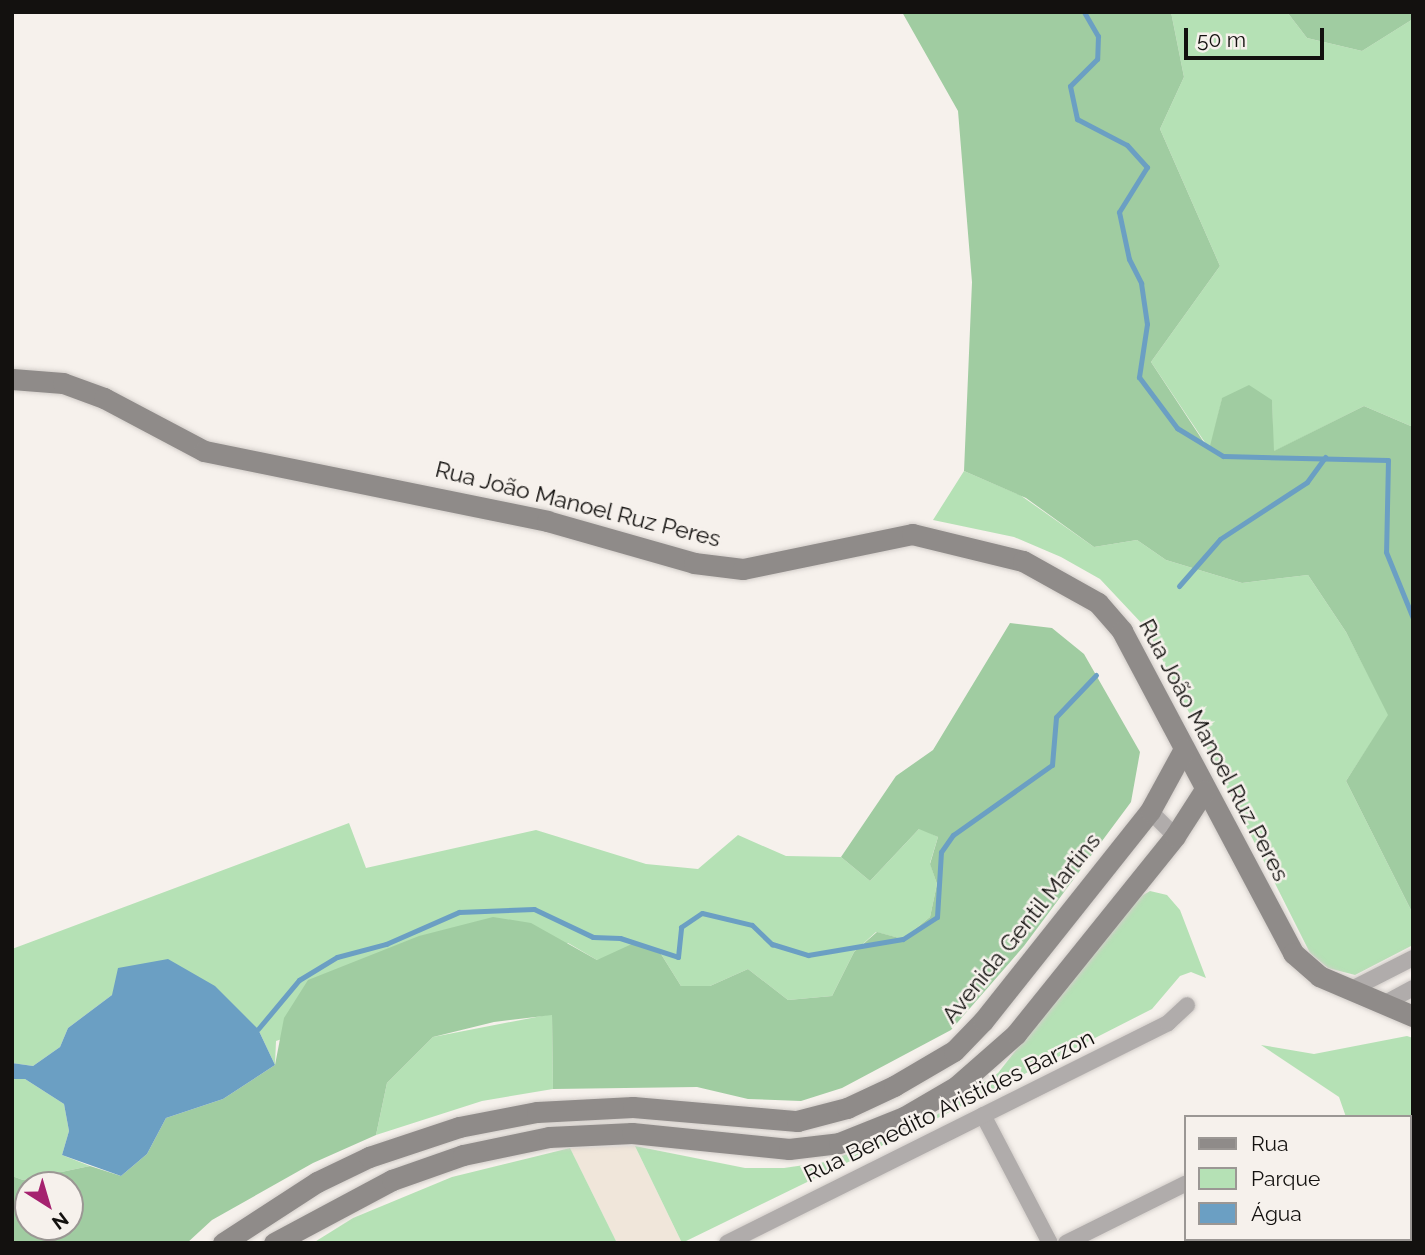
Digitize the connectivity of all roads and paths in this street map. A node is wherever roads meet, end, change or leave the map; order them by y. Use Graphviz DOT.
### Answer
graph roads {
  1 [pos="12,379"];
  2 [pos="1184,749"];
  3 [pos="1204,791"];
  4 [pos="1150,811"];
  5 [pos="1175,835"];
  6 [pos="1413,958"];
  7 [pos="1413,988"];
  8 [pos="1350,990"];
  9 [pos="1387,1002"];
  10 [pos="1187,1005"];
  11 [pos="1413,1016"];
  12 [pos="983,1115"];
  13 [pos="1184,1184"];
  14 [pos="223,1243"];
  15 [pos="274,1243"];
  16 [pos="727,1243"];
  17 [pos="1050,1243"];
  18 [pos="1066,1243"];
  1 -- 2 [label="main road, Rua João Manoel Ruz Peres"];
  2 -- 3 [label="main road, Rua João Manoel Ruz Peres"];
  2 -- 4 [label="main road, Avenida Gentil Martins"];
  3 -- 5 [label="main road"];
  3 -- 8 [label="main road, Rua João Manoel Ruz Peres"];
  4 -- 5 [label="street"];
  4 -- 14 [label="main road, Avenida Gentil Martins"];
  5 -- 15 [label="main road"];
  6 -- 8 [label="street"];
  7 -- 9 [label="street"];
  8 -- 9 [label="main road, Rua João Manoel Ruz Peres"];
  9 -- 11 [label="main road, Rua João Manoel Ruz Peres"];
  10 -- 12 [label="street, Rua Benedito Aristides Barzon"];
  12 -- 16 [label="street, Rua Benedito Aristides Barzon"];
  12 -- 17 [label="street"];
  13 -- 18 [label="street"];
}
